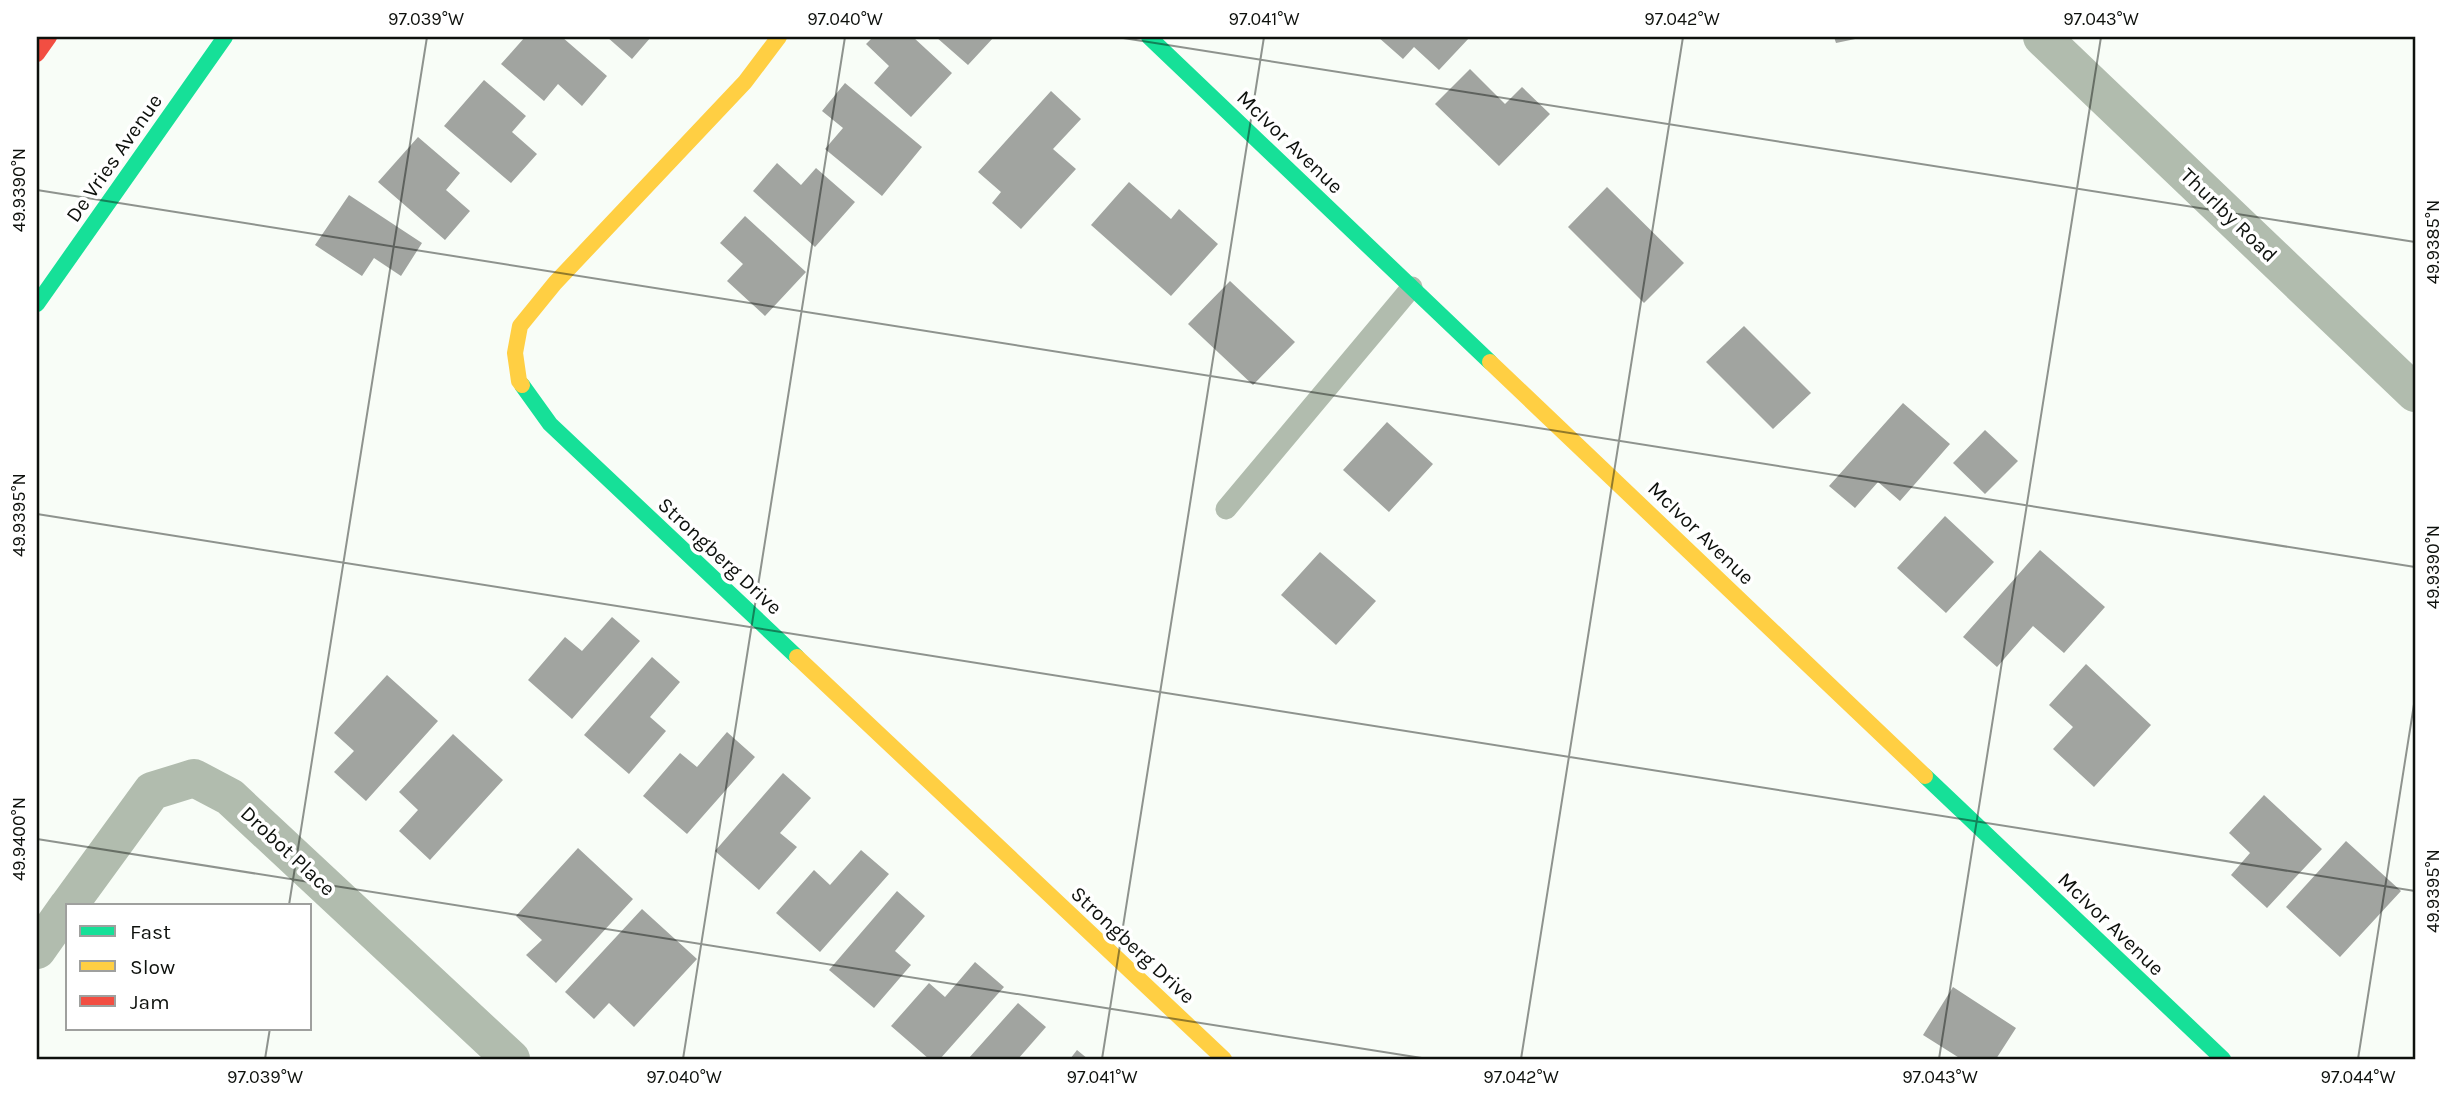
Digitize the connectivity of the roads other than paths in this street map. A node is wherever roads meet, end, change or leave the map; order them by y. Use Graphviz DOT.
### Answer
graph roads {
  1 [pos="49,37"];
  2 [pos="225,37"];
  3 [pos="779,37"];
  4 [pos="1149,37"];
  5 [pos="2042,37"];
  6 [pos="37,54"];
  7 [pos="1412,286"];
  8 [pos="37,304"];
  9 [pos="2415,393"];
  10 [pos="1226,509"];
  11 [pos="69,904"];
  12 [pos="66,909"];
  13 [pos="37,950"];
  14 [pos="511,1059"];
  15 [pos="1224,1059"];
  16 [pos="2223,1059"];
  1 -- 6 [label="street"];
  2 -- 8 [label="street, De Vries Avenue"];
  3 -- 15 [label="street, Strongberg Drive"];
  4 -- 7 [label="street, McIvor Avenue"];
  5 -- 9 [label="street, Thurlby Road"];
  7 -- 10 [label="lane"];
  7 -- 16 [label="street, McIvor Avenue"];
  11 -- 14 [label="street, Drobot Place"];
  12 -- 13 [label="street, Drobot Place"];
}
